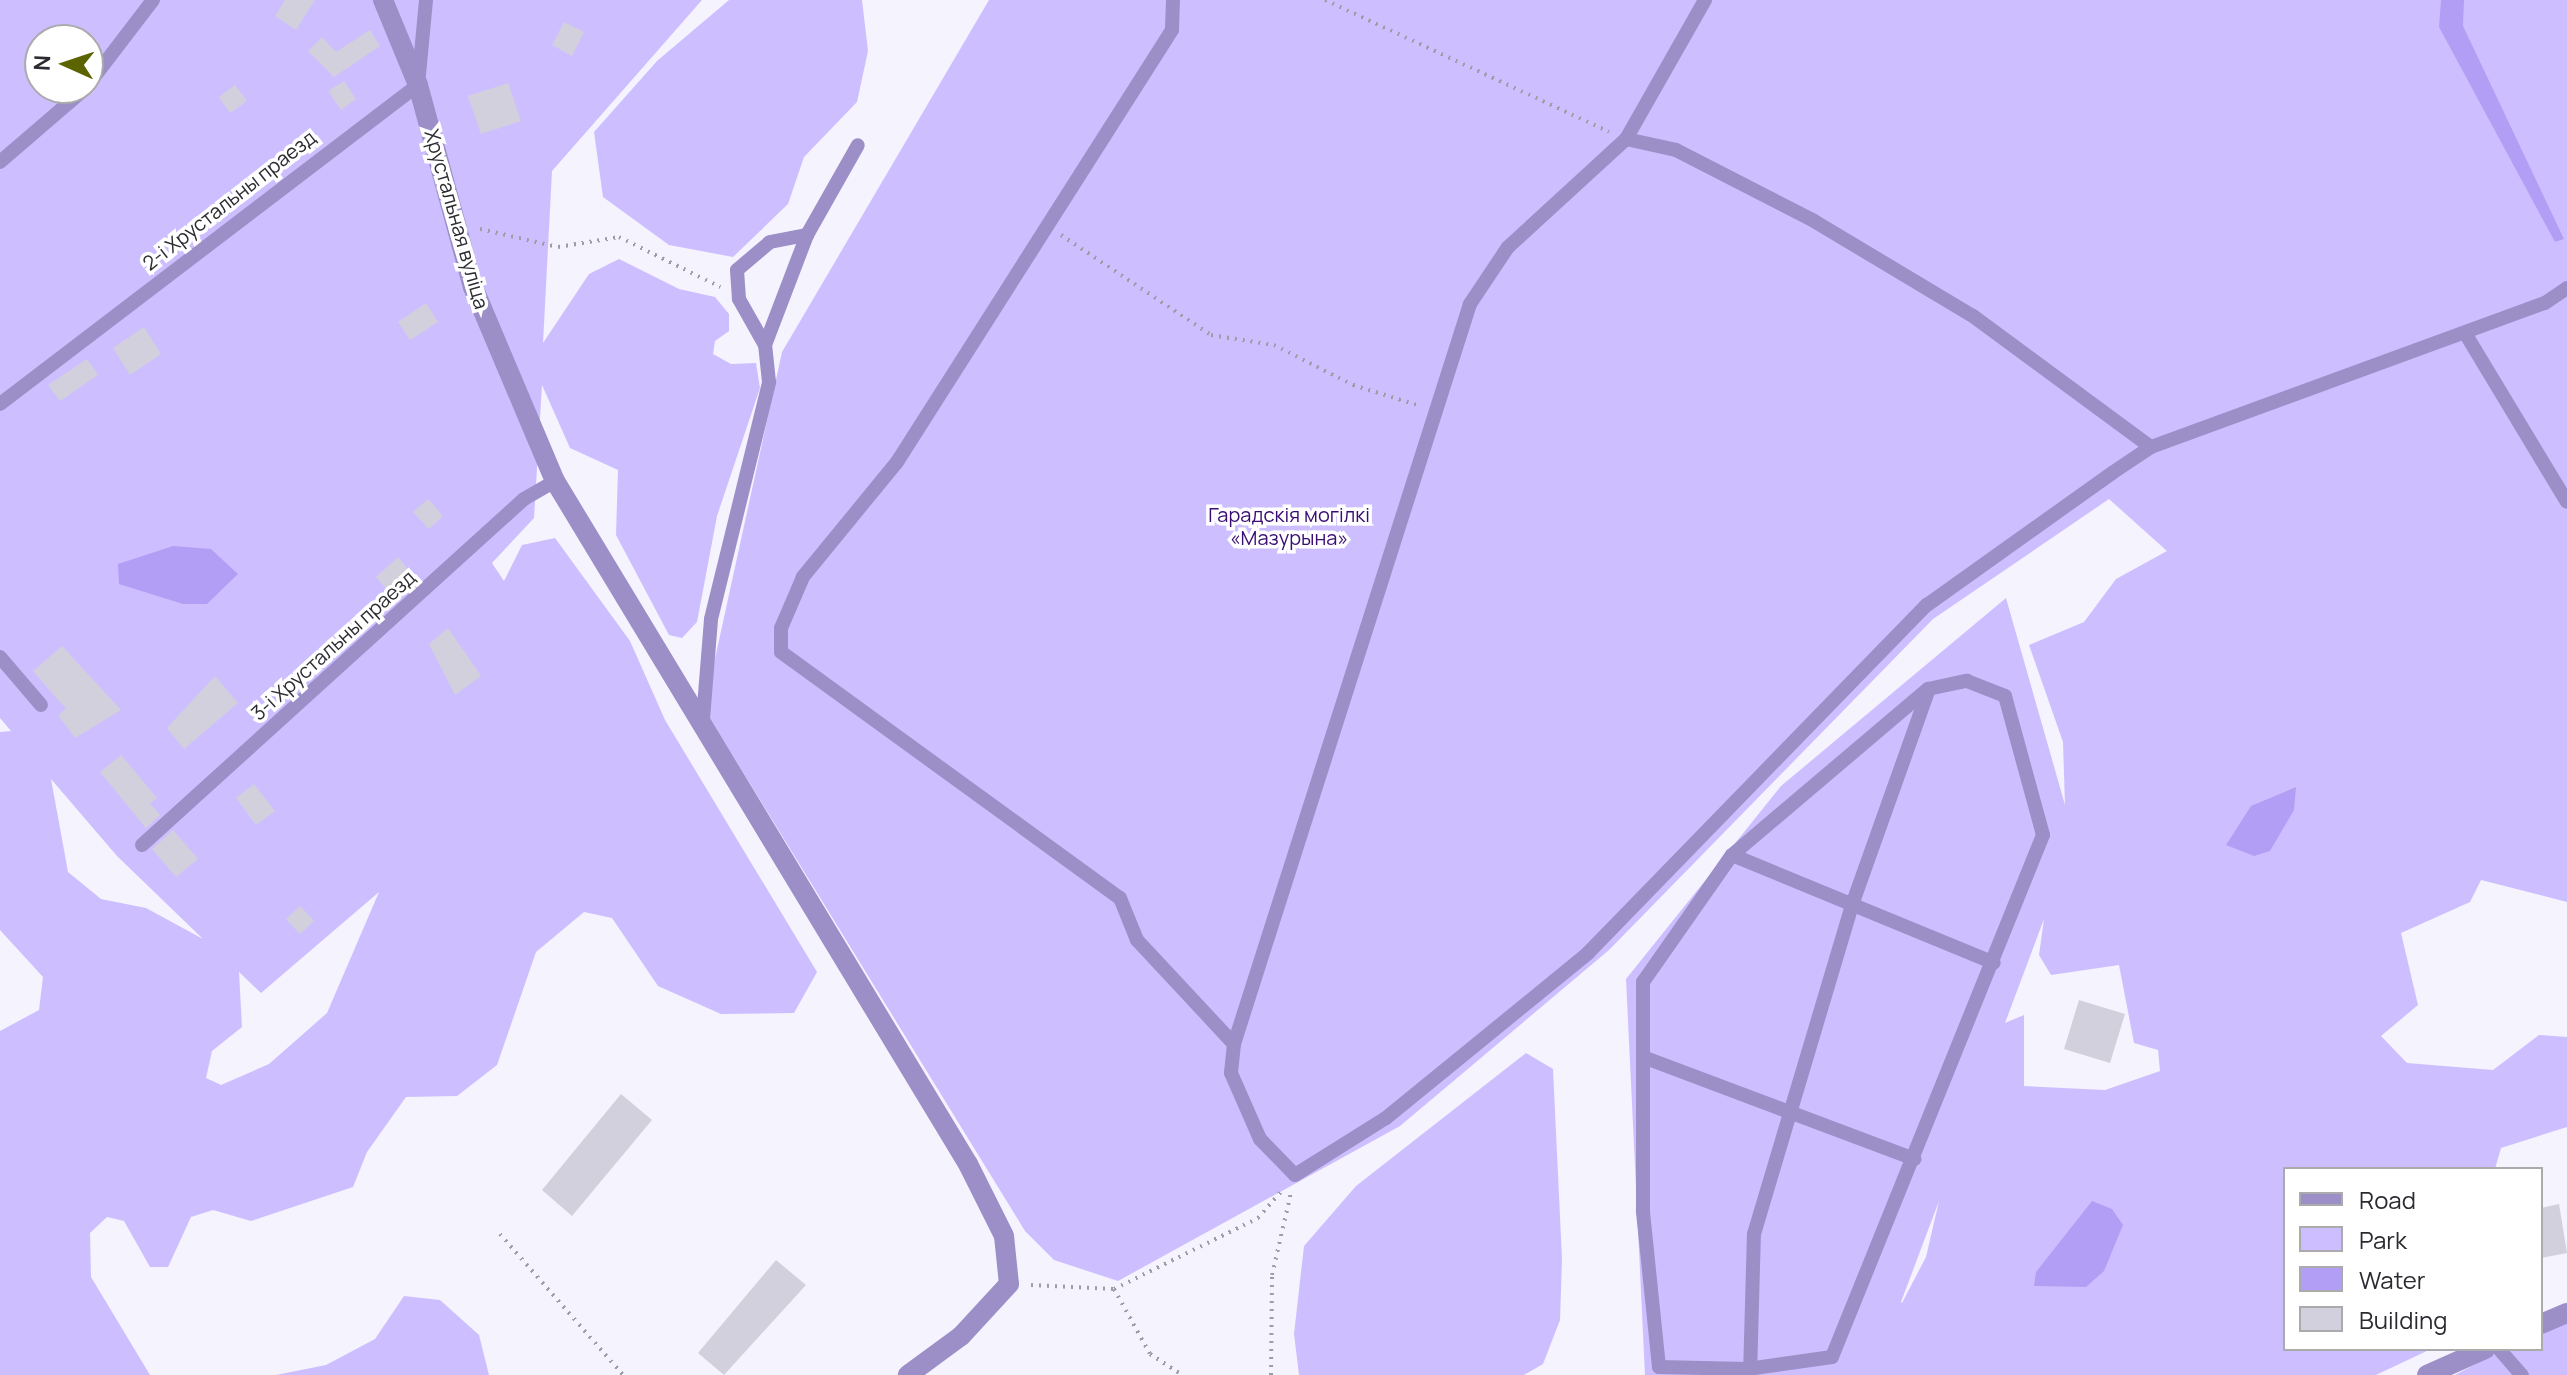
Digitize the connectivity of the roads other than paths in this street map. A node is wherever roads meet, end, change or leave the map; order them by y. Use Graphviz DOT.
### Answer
graph roads {
  1 [pos="153,0"];
  2 [pos="383,0"];
  3 [pos="426,0"];
  4 [pos="1173,0"];
  5 [pos="1705,0"];
  6 [pos="104,65"];
  7 [pos="418,85"];
  8 [pos="67,104"];
  9 [pos="1626,139"];
  10 [pos="858,145"];
  11 [pos="0,162"];
  12 [pos="807,235"];
  13 [pos="2567,288"];
  14 [pos="2465,333"];
  15 [pos="765,345"];
  16 [pos="0,404"];
  17 [pos="2151,447"];
  18 [pos="555,481"];
  19 [pos="2567,502"];
  20 [pos="0,657"];
  21 [pos="1928,689"];
  22 [pos="41,705"];
  23 [pos="703,719"];
  24 [pos="142,845"];
  25 [pos="1732,855"];
  26 [pos="1852,905"];
  27 [pos="1994,963"];
  28 [pos="1234,1044"];
  29 [pos="1643,1057"];
  30 [pos="1789,1110"];
  31 [pos="1914,1159"];
  32 [pos="2567,1313"];
  33 [pos="2543,1323"];
  34 [pos="2481,1351"];
  35 [pos="2501,1351"];
  36 [pos="1749,1372"];
  37 [pos="908,1375"];
  38 [pos="2427,1375"];
  39 [pos="2522,1375"];
  1 -- 6 [label="lane"];
  2 -- 7 [label="street, Хрустальная вуліца"];
  3 -- 7 [label="lane"];
  4 -- 28 [label="lane"];
  5 -- 9 [label="lane"];
  7 -- 16 [label="lane, 2-і Хрустальны праезд"];
  7 -- 18 [label="street, Хрустальная вуліца"];
  8 -- 11 [label="lane"];
  9 -- 17 [label="lane"];
  9 -- 28 [label="lane"];
  10 -- 12 [label="lane"];
  12 -- 15 [label="lane"];
  12 -- 15 [label="lane"];
  13 -- 14 [label="lane"];
  14 -- 17 [label="lane"];
  14 -- 19 [label="lane"];
  15 -- 23 [label="lane"];
  17 -- 28 [label="lane"];
  18 -- 23 [label="street, Хрустальная вуліца"];
  18 -- 24 [label="lane, 3-і Хрустальны праезд"];
  20 -- 22 [label="lane"];
  21 -- 25 [label="lane"];
  21 -- 26 [label="lane"];
  21 -- 27 [label="lane"];
  23 -- 37 [label="street, Хрустальная вуліца"];
  25 -- 26 [label="lane"];
  25 -- 29 [label="lane"];
  26 -- 27 [label="lane"];
  26 -- 30 [label="lane"];
  27 -- 31 [label="lane"];
  29 -- 30 [label="lane"];
  29 -- 36 [label="lane"];
  30 -- 31 [label="lane"];
  30 -- 36 [label="lane"];
  31 -- 36 [label="lane"];
  32 -- 33 [label="street"];
  34 -- 38 [label="street"];
  35 -- 39 [label="lane"];
}
